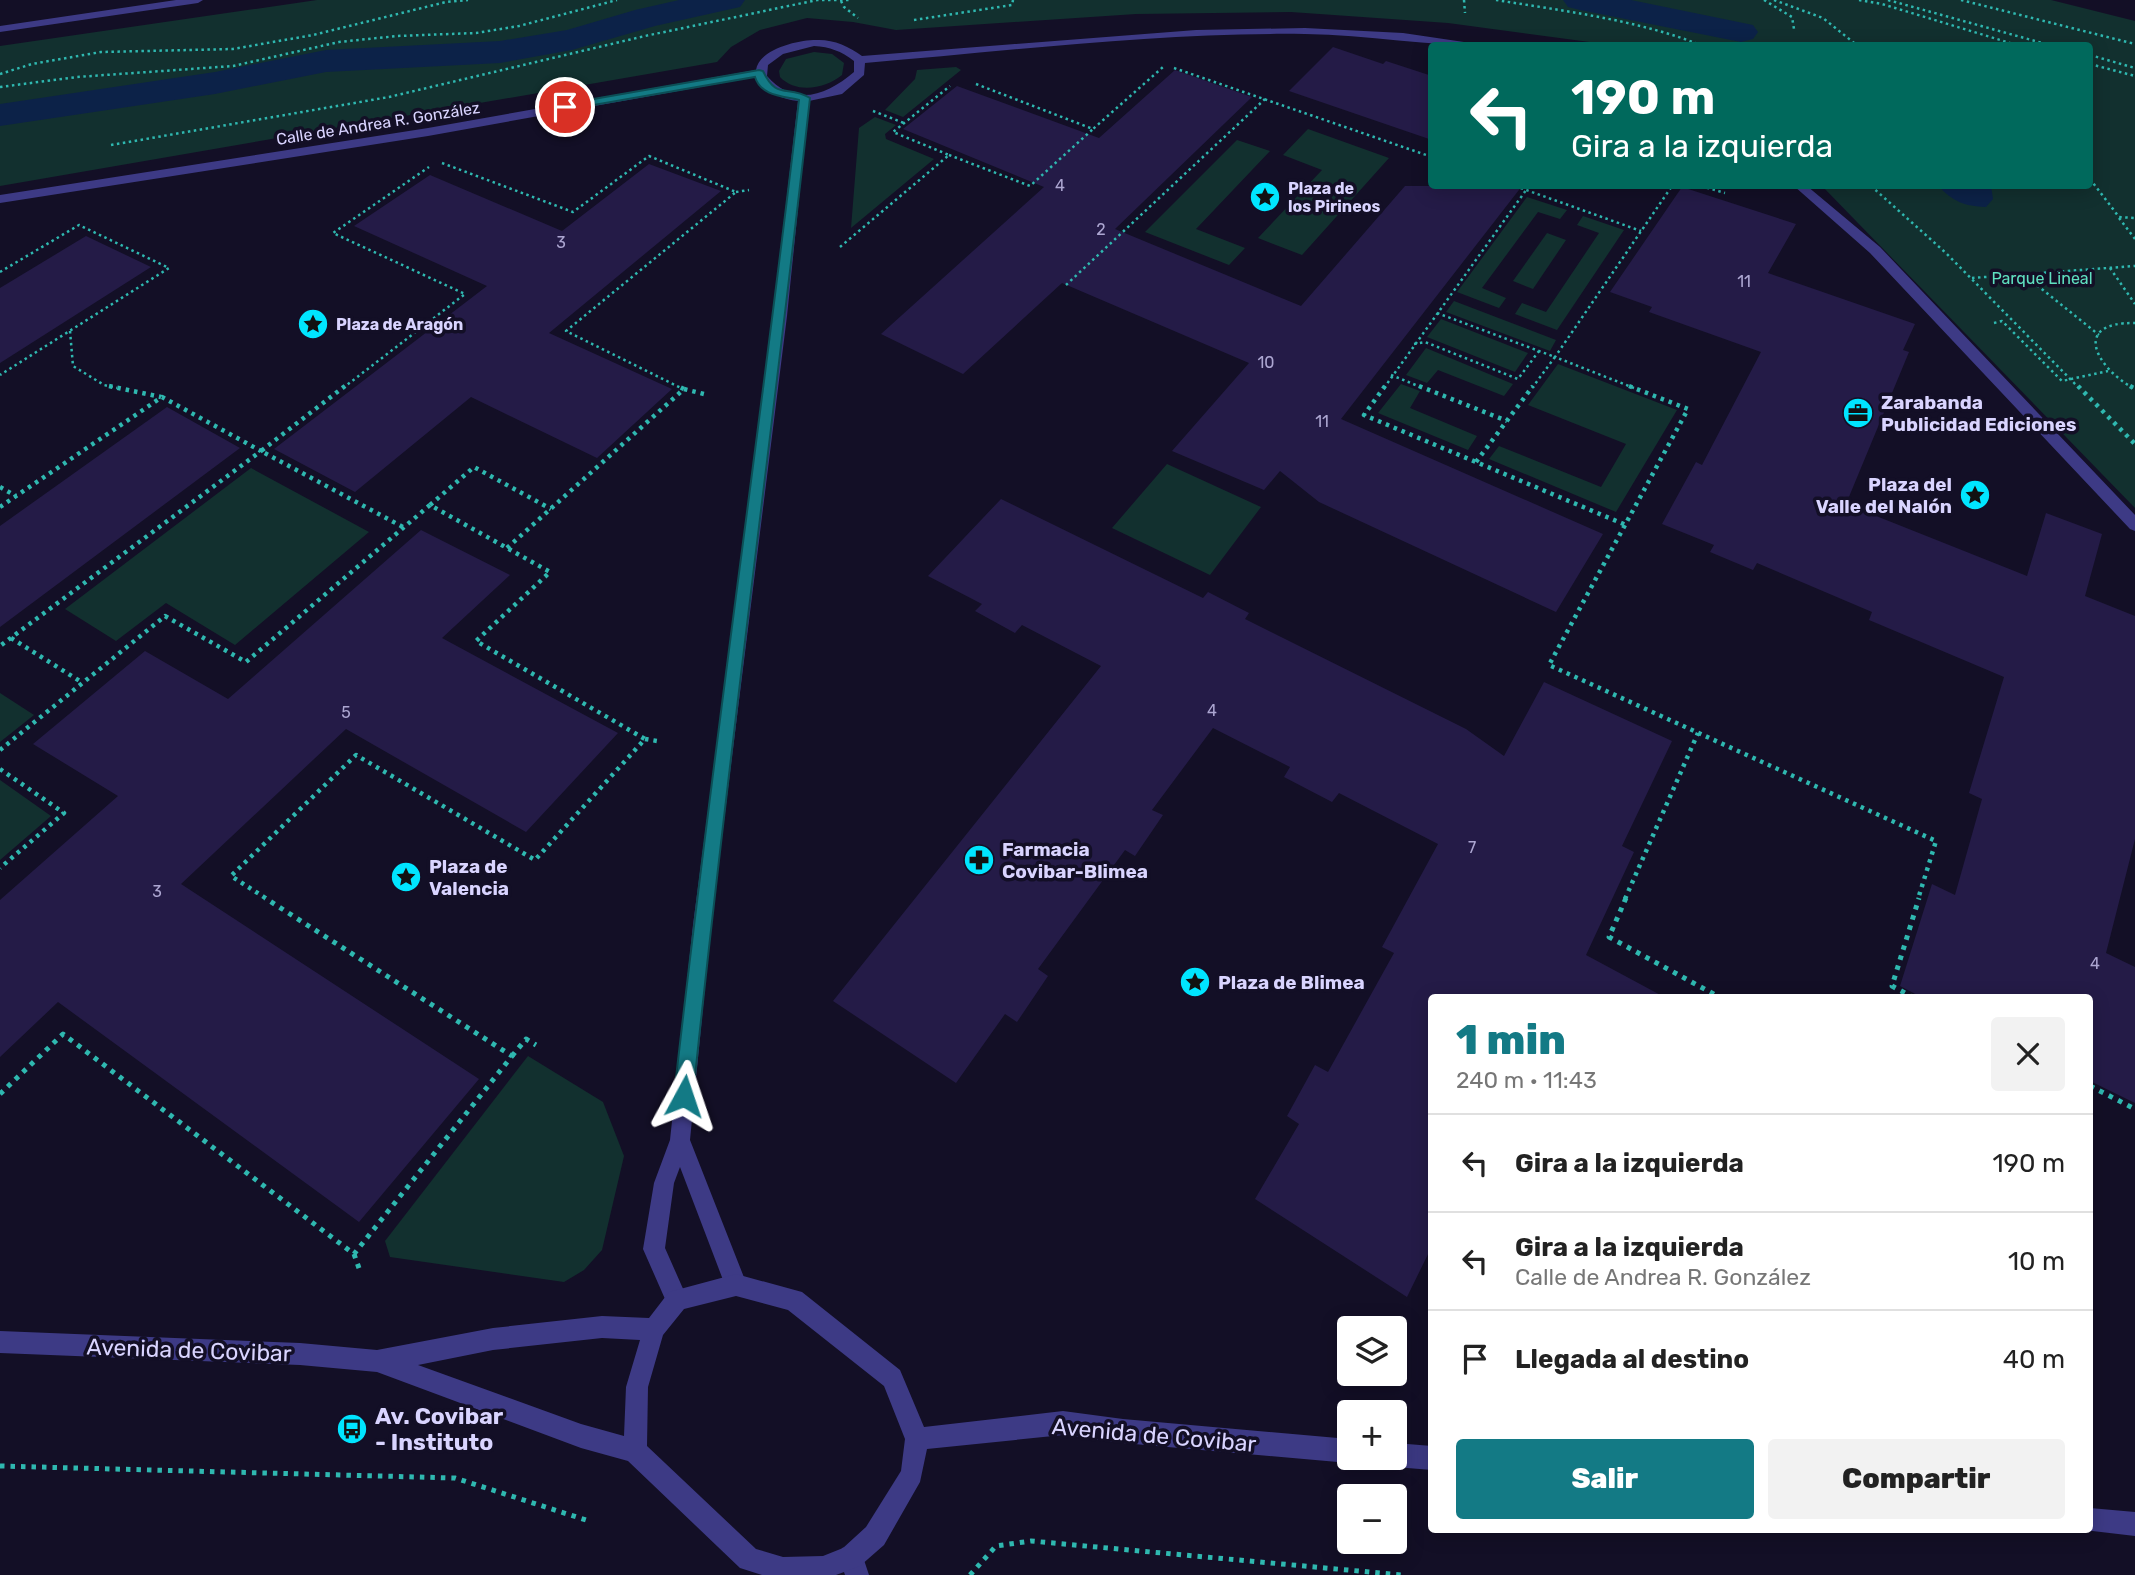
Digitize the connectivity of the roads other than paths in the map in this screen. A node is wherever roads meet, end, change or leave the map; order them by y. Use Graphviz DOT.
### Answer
graph roads {
  1 [pos="198,0"];
  2 [pos="0,29"];
  3 [pos="1452,42"];
  4 [pos="859,60"];
  5 [pos="759,73"];
  6 [pos="804,98"];
  7 [pos="1803,189"];
  8 [pos="0,199"];
  9 [pos="2135,525"];
  10 [pos="680,1140"];
  11 [pos="736,1285"];
  12 [pos="677,1300"];
  13 [pos="654,1329"];
  14 [pos="0,1342"];
  15 [pos="377,1361"];
  16 [pos="917,1439"];
  17 [pos="1337,1450"];
  18 [pos="635,1451"];
  19 [pos="1407,1456"];
  20 [pos="1428,1458"];
  21 [pos="2093,1520"];
  22 [pos="2135,1524"];
  23 [pos="854,1566"];
  1 -- 2 [label="street"];
  3 -- 4 [label="street"];
  4 -- 5 [label="street"];
  4 -- 6 [label="street"];
  5 -- 6 [label="street"];
  5 -- 8 [label="street, Calle de Andrea R. González"];
  6 -- 10 [label="street"];
  7 -- 9 [label="street"];
  10 -- 11 [label="street"];
  10 -- 12 [label="street"];
  11 -- 12 [label="street"];
  11 -- 16 [label="street"];
  12 -- 13 [label="street"];
  13 -- 15 [label="street, Avenida de Covibar"];
  13 -- 18 [label="street"];
  14 -- 15 [label="street, Avenida de Covibar"];
  15 -- 18 [label="street, Avenida de Covibar"];
  16 -- 17 [label="street, Avenida de Covibar"];
  16 -- 23 [label="street"];
  18 -- 23 [label="street"];
  19 -- 20 [label="street"];
  21 -- 22 [label="street"];
}
